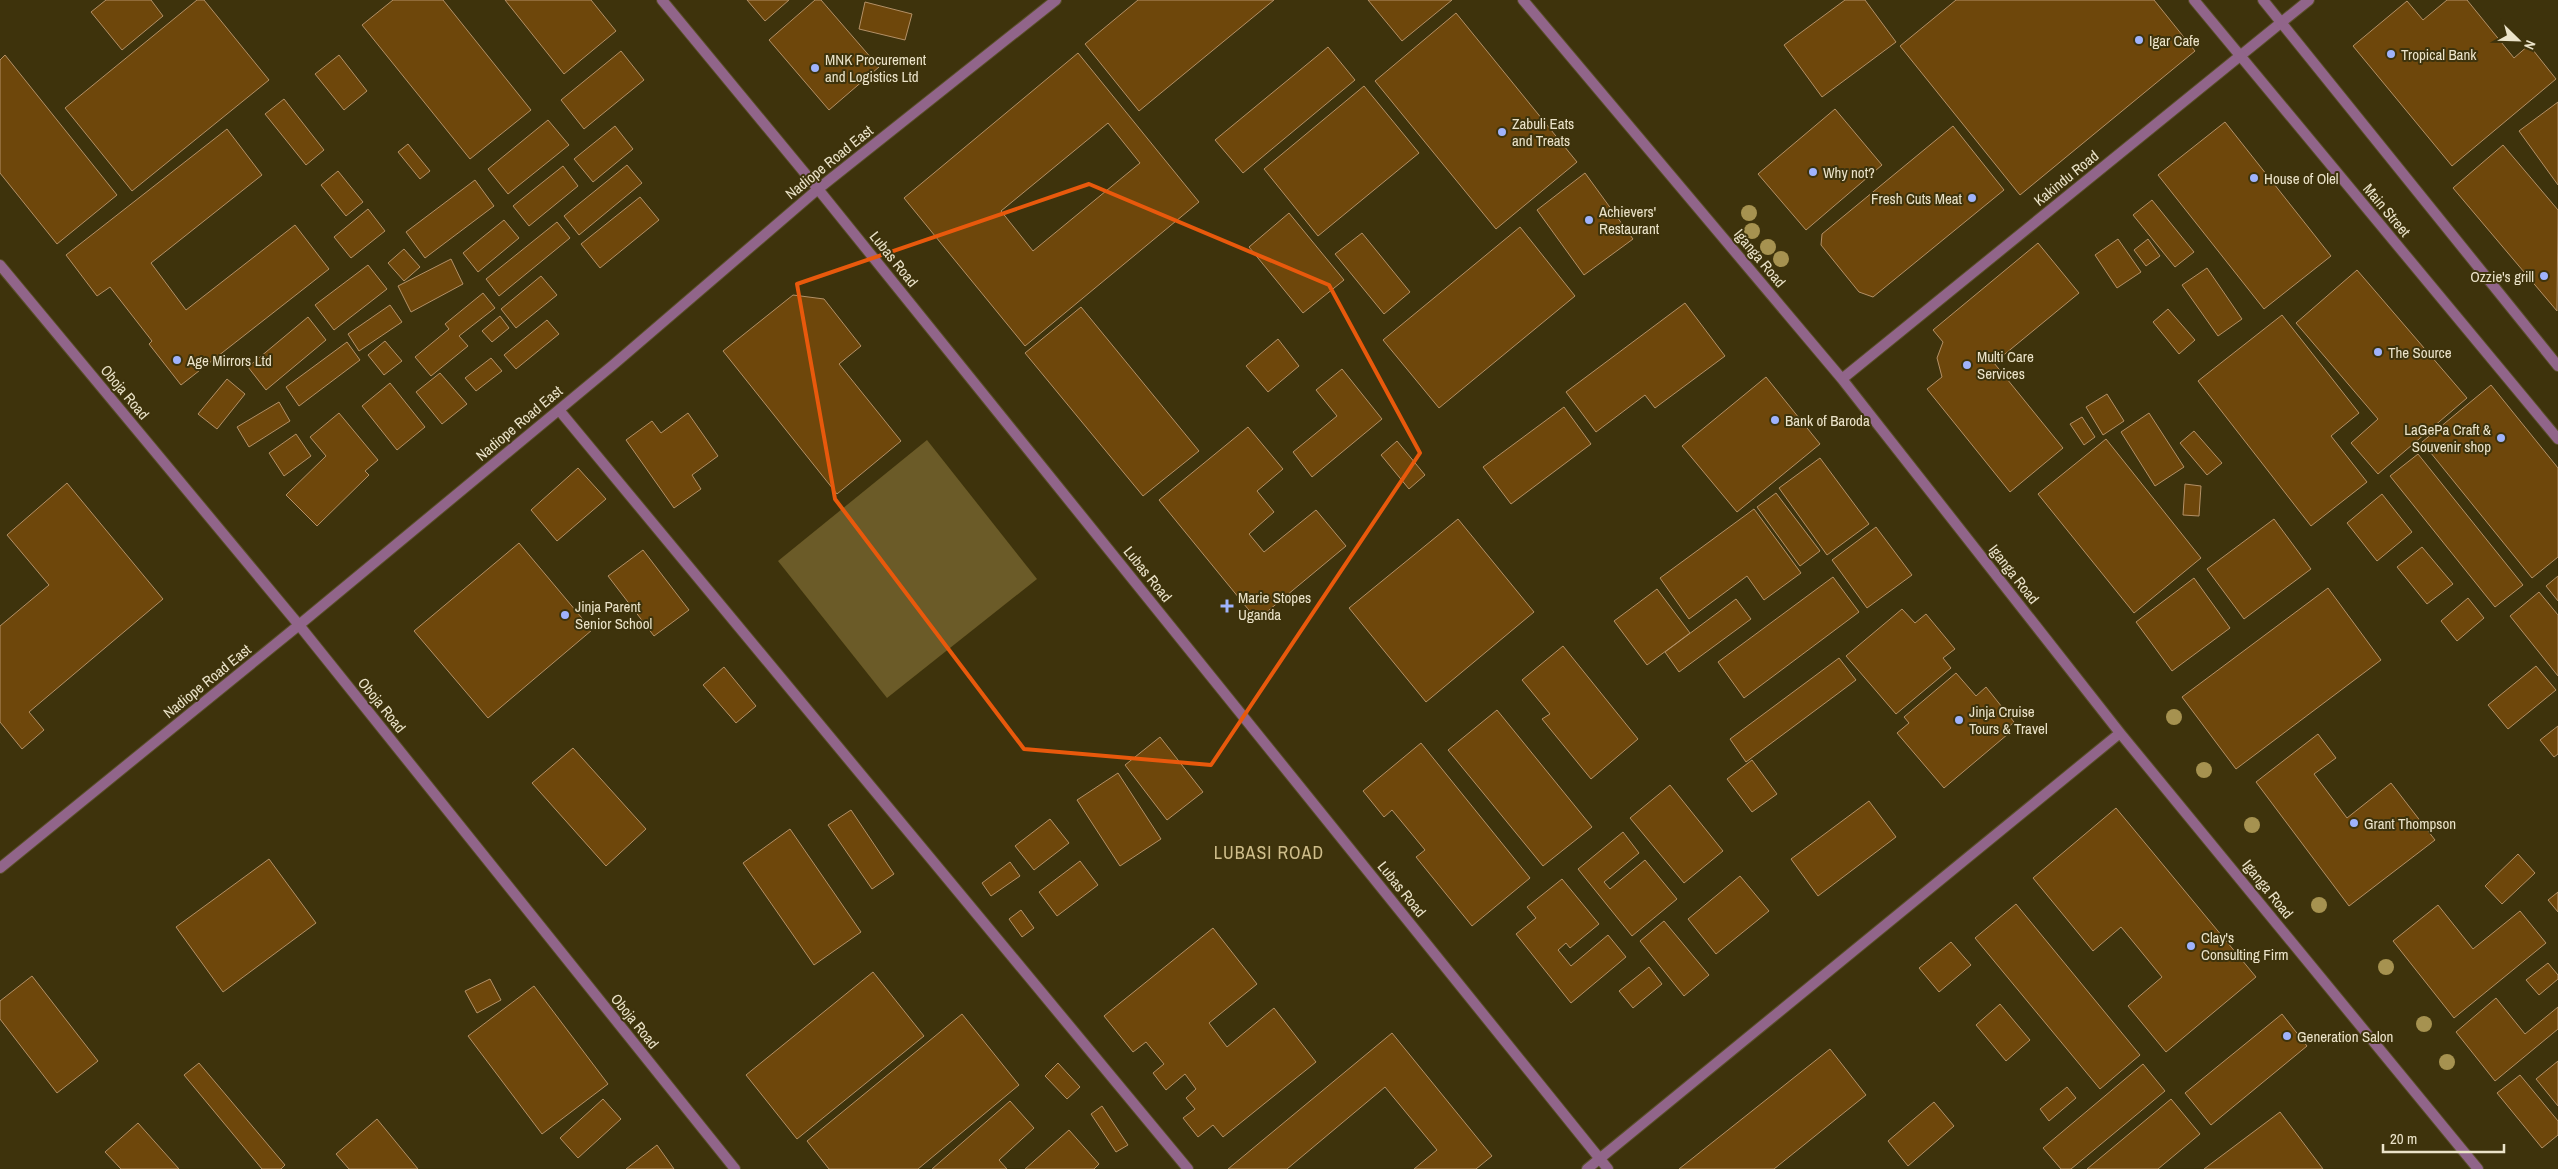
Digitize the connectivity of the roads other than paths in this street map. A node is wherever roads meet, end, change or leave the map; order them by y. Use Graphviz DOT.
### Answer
graph roads {
  1 [pos="662,0"];
  2 [pos="1056,0"];
  3 [pos="1523,0"];
  4 [pos="2194,0"];
  5 [pos="2262,0"];
  6 [pos="2309,0"];
  7 [pos="2281,23"];
  8 [pos="2240,56"];
  9 [pos="818,189"];
  10 [pos="0,265"];
  11 [pos="2558,366"];
  12 [pos="1842,379"];
  13 [pos="559,410"];
  14 [pos="2558,440"];
  15 [pos="299,625"];
  16 [pos="2120,733"];
  17 [pos="0,868"];
  18 [pos="1600,1158"];
  19 [pos="735,1169"];
  20 [pos="1188,1169"];
  21 [pos="1587,1169"];
  22 [pos="1608,1169"];
  23 [pos="2478,1169"];
  1 -- 9 [label="street, Lubas Road"];
  2 -- 9 [label="street, Nadiope Road East"];
  3 -- 12 [label="street, Iganga Road"];
  4 -- 8 [label="street, Main Street"];
  5 -- 7 [label="street"];
  6 -- 7 [label="street, Kakindu Road"];
  7 -- 8 [label="street, Kakindu Road"];
  7 -- 11 [label="street"];
  8 -- 12 [label="street, Kakindu Road"];
  8 -- 14 [label="street, Main Street"];
  9 -- 13 [label="street, Nadiope Road East"];
  9 -- 18 [label="street, Lubas Road"];
  10 -- 15 [label="street, Oboja Road"];
  12 -- 16 [label="street, Iganga Road"];
  13 -- 15 [label="street, Nadiope Road East"];
  13 -- 20 [label="street"];
  15 -- 17 [label="street, Nadiope Road East"];
  15 -- 19 [label="street, Oboja Road"];
  16 -- 18 [label="street"];
  16 -- 23 [label="street, Iganga Road"];
  18 -- 21 [label="street"];
  18 -- 22 [label="street, Lubas Road"];
}
